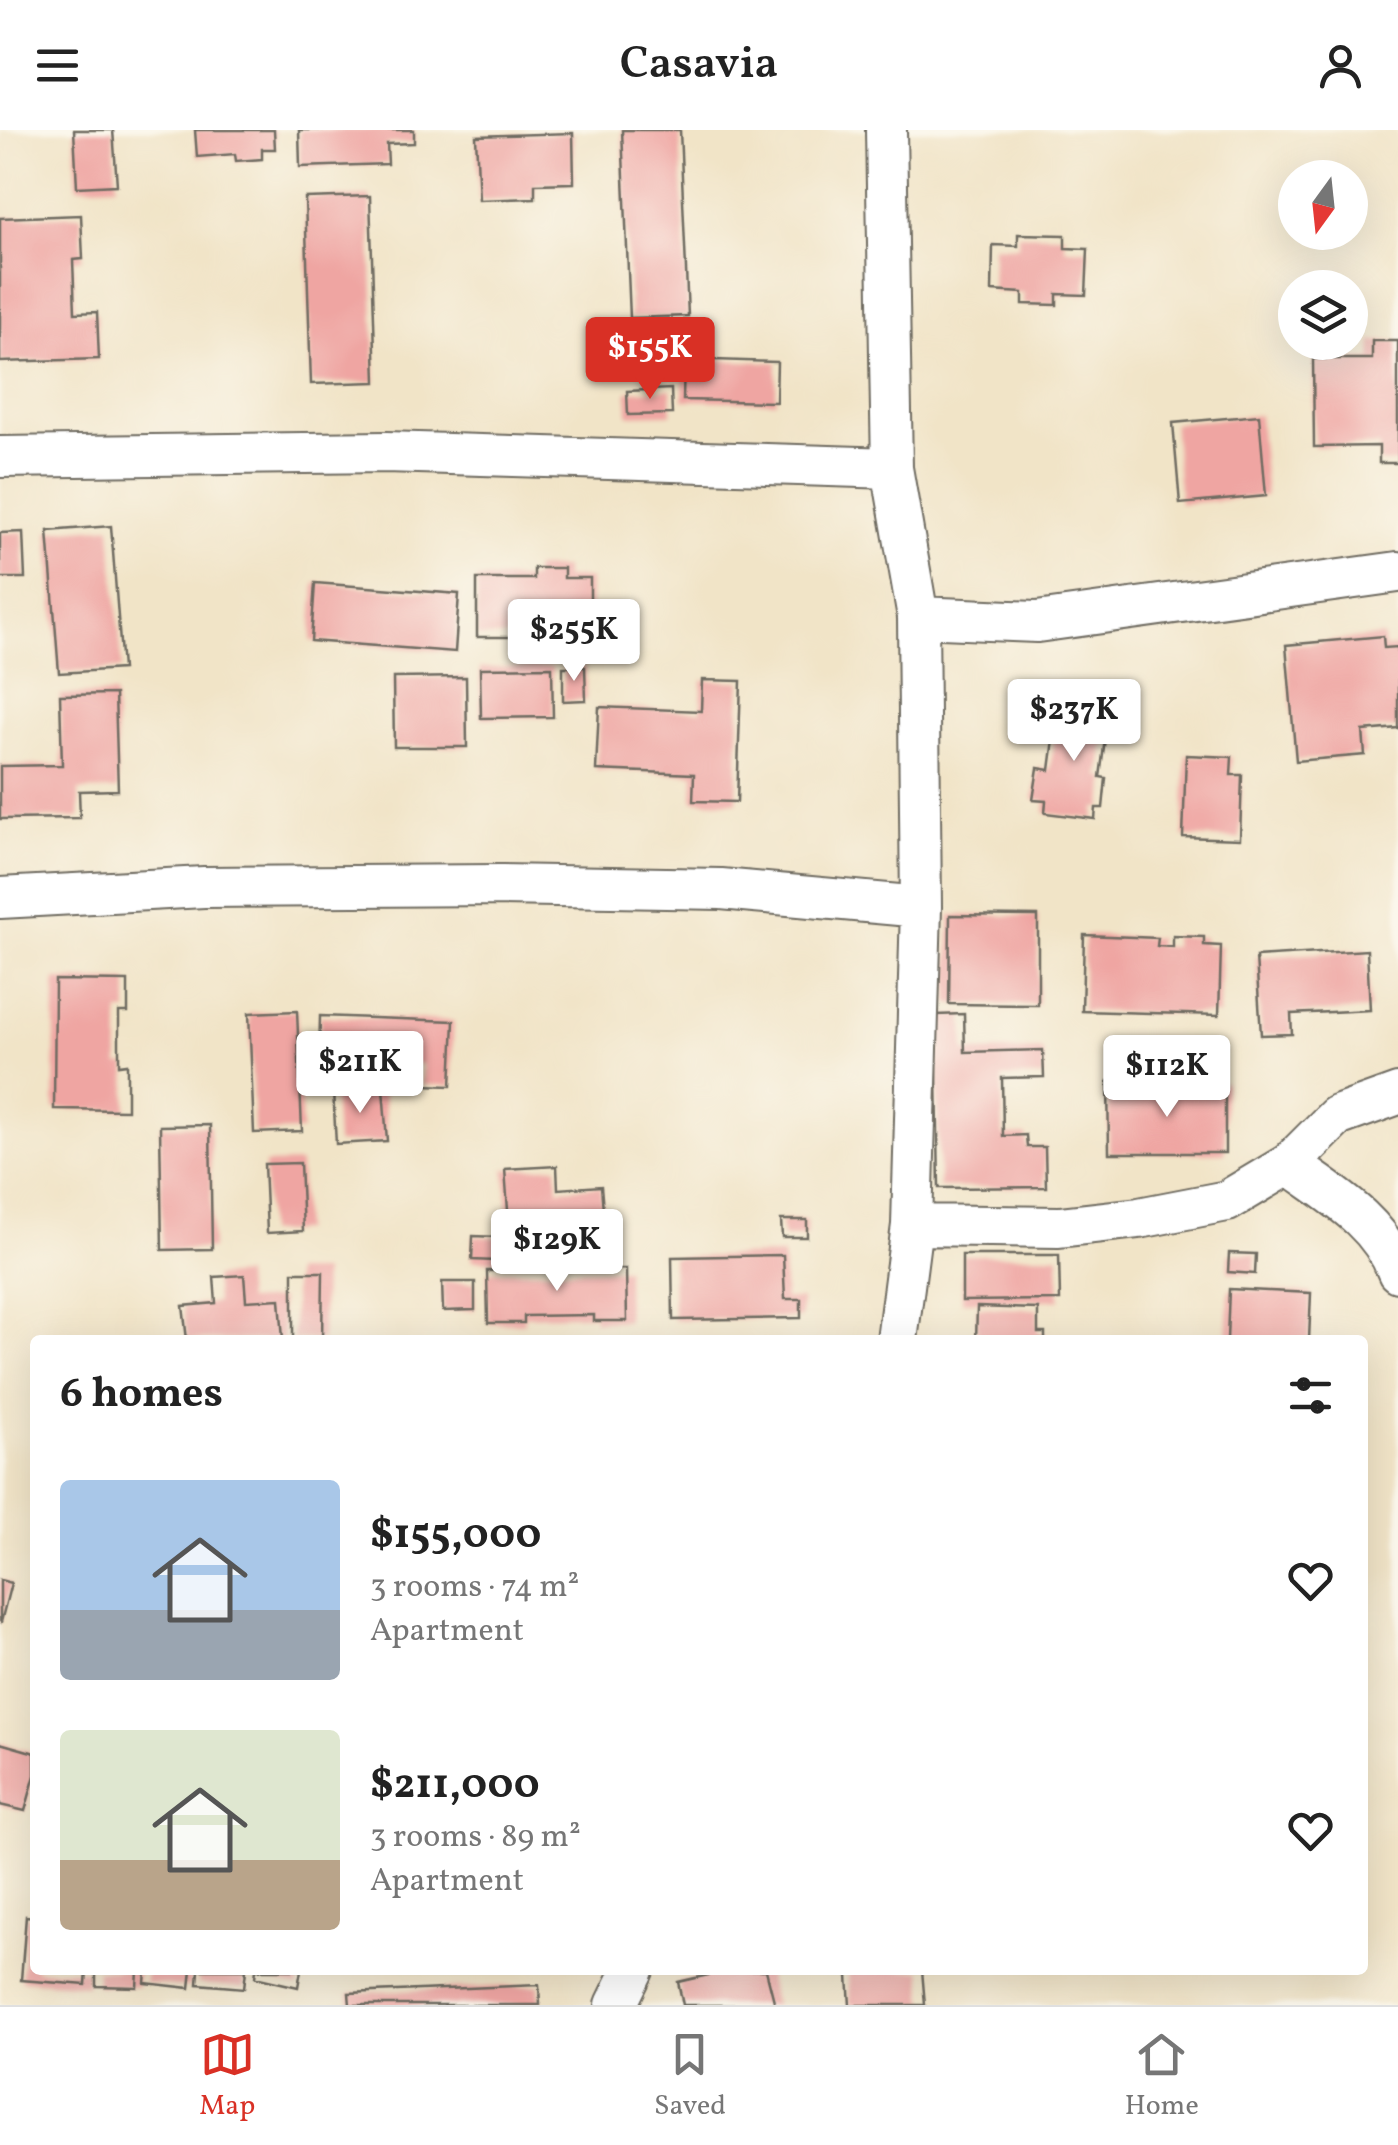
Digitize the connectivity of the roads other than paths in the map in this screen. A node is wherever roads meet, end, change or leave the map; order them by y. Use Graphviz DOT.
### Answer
graph roads {
  1 [pos="886,130"];
  2 [pos="0,456"];
  3 [pos="892,468"];
  4 [pos="1398,572"];
  5 [pos="918,617"];
  6 [pos="0,898"];
  7 [pos="920,907"];
  8 [pos="1398,1094"];
  9 [pos="1289,1164"];
  10 [pos="912,1224"];
  11 [pos="1398,1272"];
  12 [pos="898,1335"];
  13 [pos="631,1975"];
  14 [pos="616,2005"];
  1 -- 3 [label="street"];
  2 -- 3 [label="street"];
  3 -- 5 [label="street"];
  4 -- 5 [label="street"];
  5 -- 7 [label="street"];
  6 -- 7 [label="street"];
  7 -- 10 [label="street"];
  8 -- 9 [label="street"];
  9 -- 10 [label="street"];
  9 -- 11 [label="street"];
  10 -- 12 [label="street"];
  13 -- 14 [label="street"];
}
